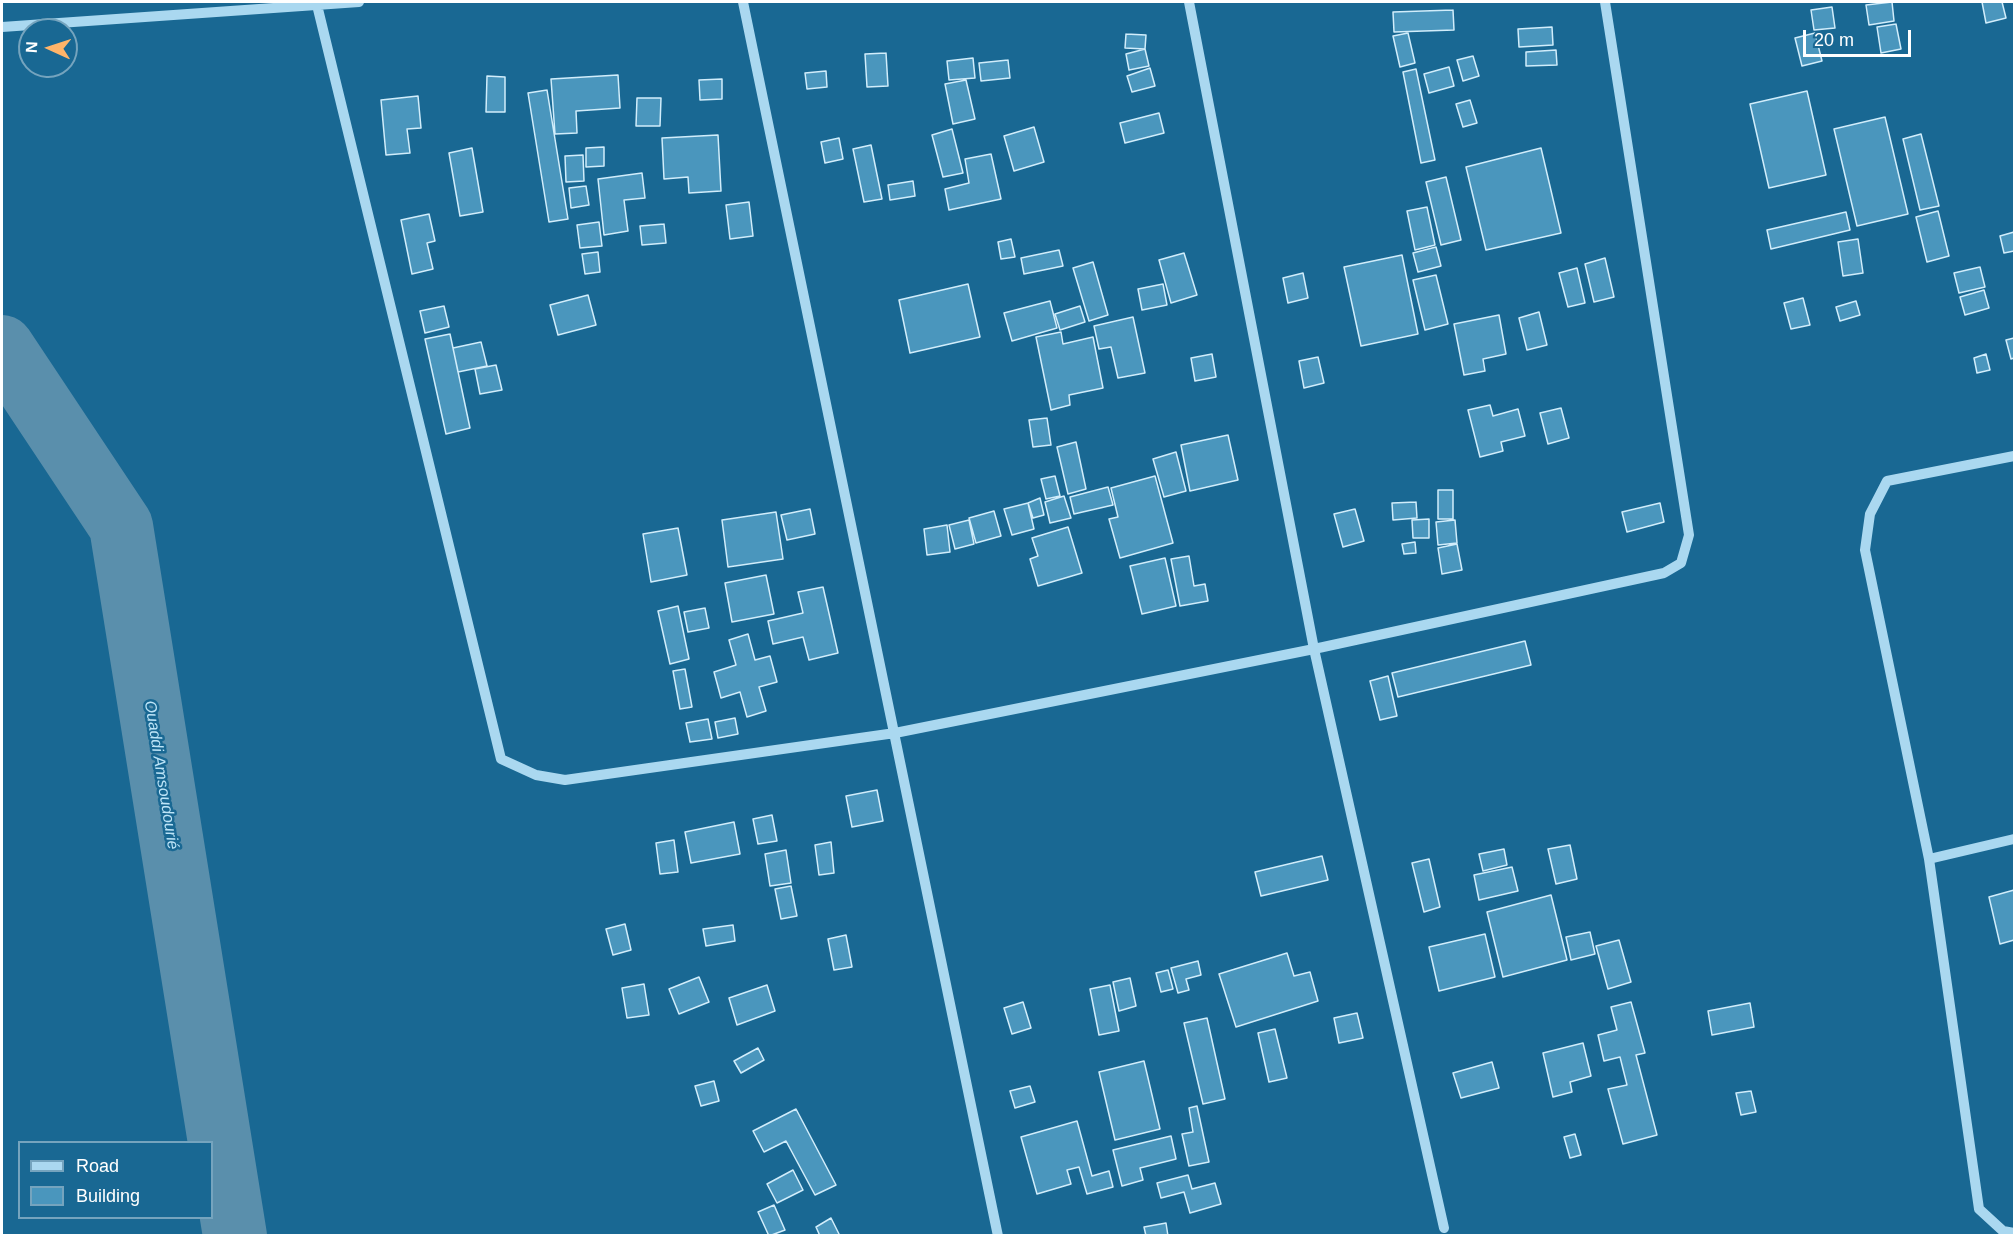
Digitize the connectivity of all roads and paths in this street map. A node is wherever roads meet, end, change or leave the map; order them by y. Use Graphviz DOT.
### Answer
graph roads {
  1 [pos="358,2"];
  2 [pos="743,2"];
  3 [pos="1189,2"];
  4 [pos="1605,2"];
  5 [pos="317,5"];
  6 [pos="2,27"];
  7 [pos="2014,456"];
  8 [pos="1314,649"];
  9 [pos="894,733"];
  10 [pos="2014,839"];
  11 [pos="1929,859"];
  12 [pos="1444,1228"];
  13 [pos="2014,1233"];
  14 [pos="998,1236"];
  1 -- 5 [label="street"];
  2 -- 9 [label="street"];
  3 -- 8 [label="street"];
  4 -- 8 [label="street"];
  5 -- 6 [label="street"];
  5 -- 9 [label="street"];
  7 -- 11 [label="street"];
  8 -- 9 [label="street"];
  8 -- 12 [label="street"];
  9 -- 14 [label="street"];
  10 -- 11 [label="street"];
  11 -- 13 [label="street"];
}
